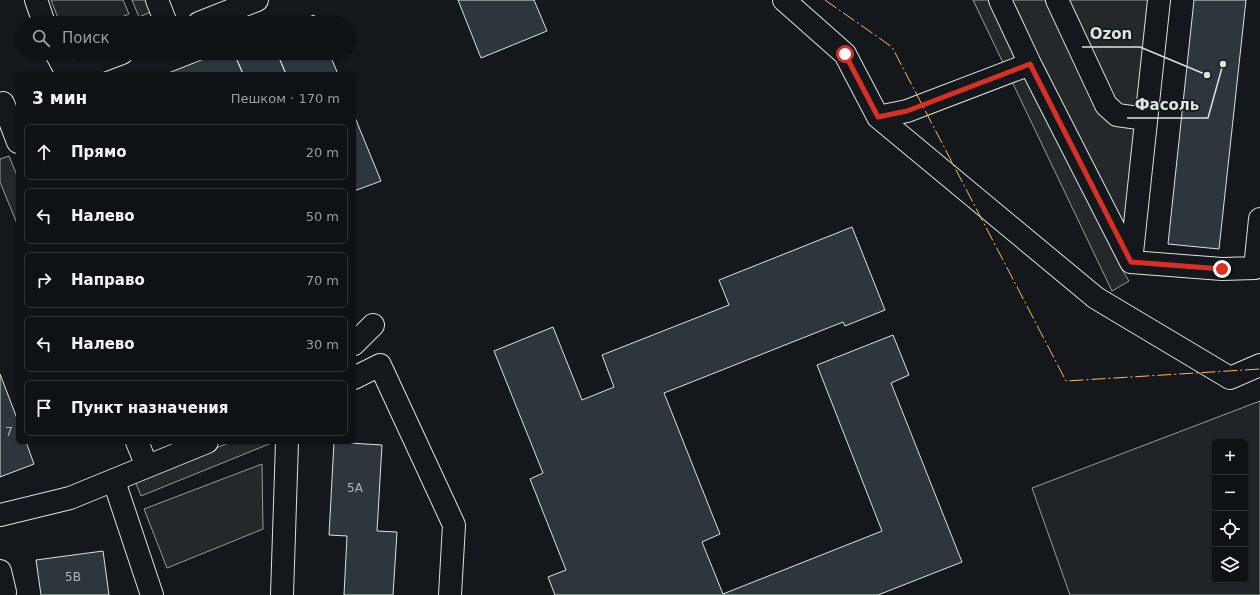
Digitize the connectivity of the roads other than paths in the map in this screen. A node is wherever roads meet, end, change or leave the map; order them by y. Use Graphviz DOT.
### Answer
graph roads {
  1 [pos="36,0"];
  2 [pos="158,0"];
  3 [pos="256,0"];
  4 [pos="784,0"];
  5 [pos="1000,0"];
  6 [pos="1057,0"];
  7 [pos="1158,0"];
  8 [pos="42,16"];
  9 [pos="164,16"];
  10 [pos="216,16"];
  11 [pos="60,60"];
  12 [pos="104,60"];
  13 [pos="1030,64"];
  14 [pos="66,72"];
  15 [pos="72,72"];
  16 [pos="0,104"];
  17 [pos="878,117"];
  18 [pos="1146,119"];
  19 [pos="16,137"];
  20 [pos="1260,219"];
  21 [pos="1131,262"];
  22 [pos="373,325"];
  23 [pos="356,342"];
  24 [pos="1260,365"];
  25 [pos="356,377"];
  26 [pos="138,444"];
  27 [pos="202,444"];
  28 [pos="286,444"];
  29 [pos="147,466"];
  30 [pos="114,481"];
  31 [pos="0,515"];
  32 [pos="0,571"];
  33 [pos="0,594"];
  34 [pos="152,595"];
  35 [pos="282,595"];
  36 [pos="450,595"];
  1 -- 8 [label="street"];
  2 -- 9 [label="street"];
  3 -- 10 [label="street"];
  4 -- 17 [label="street"];
  5 -- 13 [label="street"];
  6 -- 18 [label="street"];
  7 -- 18 [label="street"];
  11 -- 14 [label="street"];
  12 -- 15 [label="street"];
  13 -- 17 [label="street"];
  13 -- 21 [label="street"];
  16 -- 19 [label="street"];
  17 -- 24 [label="street"];
  18 -- 21 [label="street"];
  20 -- 21 [label="street"];
  22 -- 23 [label="street"];
  25 -- 36 [label="street"];
  26 -- 29 [label="street"];
  27 -- 29 [label="street"];
  28 -- 35 [label="street"];
  29 -- 30 [label="street"];
  30 -- 31 [label="street"];
  30 -- 34 [label="street"];
  32 -- 33 [label="street"];
}
